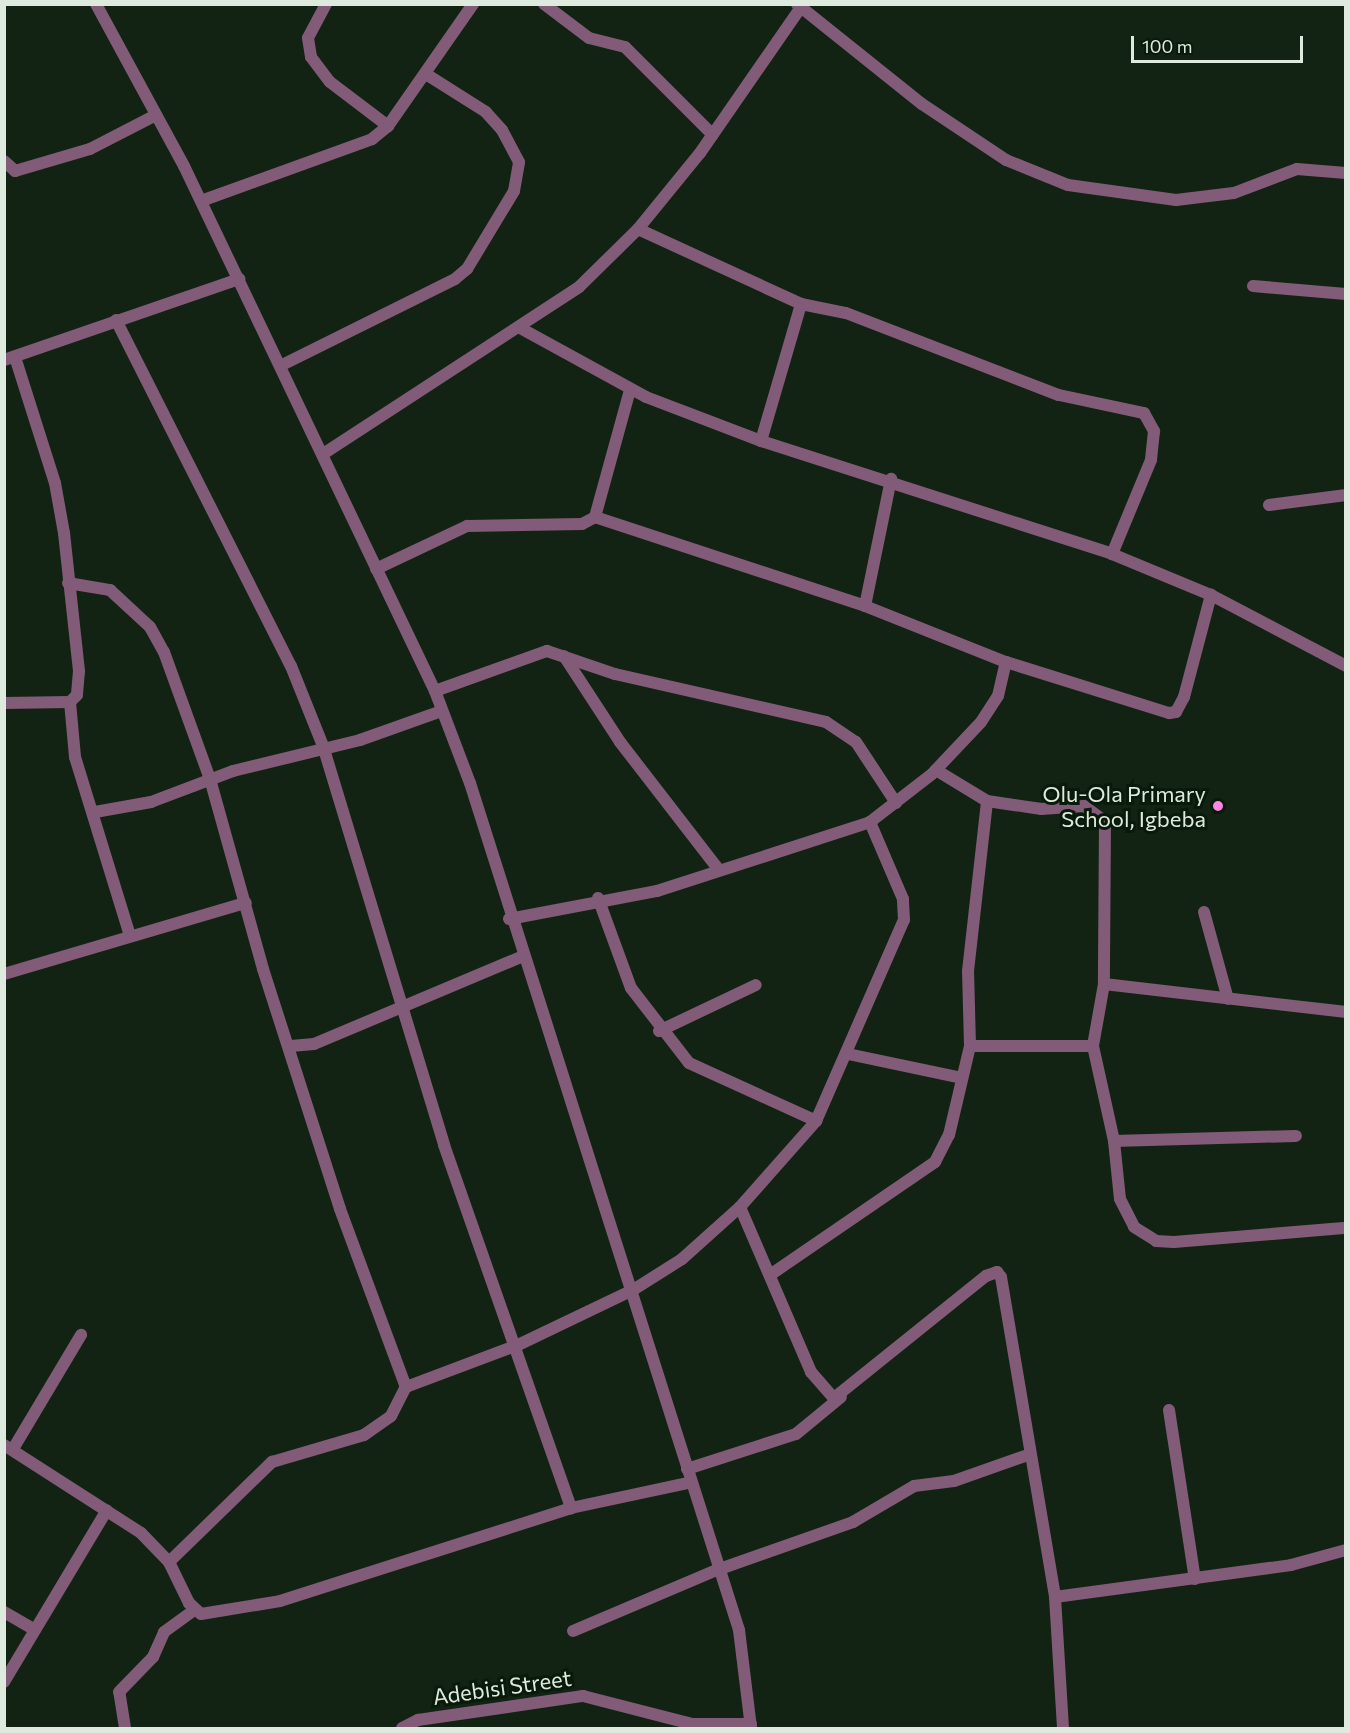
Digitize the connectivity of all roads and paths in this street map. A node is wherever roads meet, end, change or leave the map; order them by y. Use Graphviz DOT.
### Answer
graph roads {
  1 [pos="96,4"];
  2 [pos="326,4"];
  3 [pos="473,4"];
  4 [pos="544,4"];
  5 [pos="799,6"];
  6 [pos="426,74"];
  7 [pos="156,115"];
  8 [pos="388,126"];
  9 [pos="713,135"];
  10 [pos="4,161"];
  11 [pos="1346,173"];
  12 [pos="201,201"];
  13 [pos="638,229"];
  14 [pos="239,279"];
  15 [pos="1253,285"];
  16 [pos="1346,294"];
  17 [pos="801,304"];
  18 [pos="116,320"];
  19 [pos="522,329"];
  20 [pos="10,358"];
  21 [pos="282,365"];
  22 [pos="630,390"];
  23 [pos="761,441"];
  24 [pos="323,454"];
  25 [pos="891,479"];
  26 [pos="1346,495"];
  27 [pos="1269,505"];
  28 [pos="595,517"];
  29 [pos="1112,554"];
  30 [pos="376,569"];
  31 [pos="68,583"];
  32 [pos="1211,595"];
  33 [pos="865,606"];
  34 [pos="564,656"];
  35 [pos="1006,663"];
  36 [pos="1346,666"];
  37 [pos="435,691"];
  38 [pos="70,702"];
  39 [pos="4,703"];
  40 [pos="442,711"];
  41 [pos="323,746"];
  42 [pos="936,770"];
  43 [pos="210,779"];
  44 [pos="987,801"];
  45 [pos="896,803"];
  46 [pos="95,812"];
  47 [pos="870,822"];
  48 [pos="719,870"];
  49 [pos="598,898"];
  50 [pos="246,903"];
  51 [pos="1204,912"];
  52 [pos="509,918"];
  53 [pos="130,936"];
  54 [pos="521,957"];
  55 [pos="4,974"];
  56 [pos="1104,984"];
  57 [pos="756,985"];
  58 [pos="1228,999"];
  59 [pos="403,1004"];
  60 [pos="1346,1012"];
  61 [pos="659,1031"];
  62 [pos="291,1046"];
  63 [pos="970,1046"];
  64 [pos="1093,1046"];
  65 [pos="848,1054"];
  66 [pos="962,1078"];
  67 [pos="816,1121"];
  68 [pos="1296,1136"];
  69 [pos="1114,1141"];
  70 [pos="740,1207"];
  71 [pos="1346,1228"];
  72 [pos="770,1275"];
  73 [pos="633,1290"];
  74 [pos="81,1335"];
  75 [pos="518,1345"];
  76 [pos="406,1387"];
  77 [pos="843,1396"];
  78 [pos="1169,1410"];
  79 [pos="9,1447"];
  80 [pos="1028,1455"];
  81 [pos="687,1469"];
  82 [pos="688,1483"];
  83 [pos="571,1508"];
  84 [pos="107,1510"];
  85 [pos="1346,1550"];
  86 [pos="169,1562"];
  87 [pos="717,1570"];
  88 [pos="1195,1579"];
  89 [pos="1055,1598"];
  90 [pos="194,1610"];
  91 [pos="4,1612"];
  92 [pos="34,1629"];
  93 [pos="573,1631"];
  94 [pos="4,1682"];
  95 [pos="419,1724"];
  96 [pos="751,1726"];
  97 [pos="125,1728"];
  98 [pos="402,1728"];
  99 [pos="1063,1728"];
  1 -- 7 [label="street"];
  2 -- 8 [label="street"];
  3 -- 6 [label="street"];
  4 -- 9 [label="street"];
  5 -- 9 [label="street"];
  5 -- 11 [label="street"];
  6 -- 8 [label="street"];
  6 -- 21 [label="street"];
  7 -- 10 [label="street"];
  7 -- 12 [label="street"];
  8 -- 12 [label="street"];
  9 -- 13 [label="street"];
  12 -- 14 [label="street"];
  13 -- 17 [label="street"];
  13 -- 19 [label="street"];
  14 -- 18 [label="street"];
  14 -- 21 [label="street"];
  15 -- 16 [label="street"];
  17 -- 23 [label="street"];
  17 -- 29 [label="street"];
  18 -- 20 [label="street"];
  18 -- 41 [label="street"];
  19 -- 22 [label="street"];
  19 -- 24 [label="street"];
  20 -- 31 [label="street"];
  21 -- 24 [label="street"];
  22 -- 23 [label="street"];
  22 -- 28 [label="street"];
  23 -- 25 [label="street"];
  24 -- 30 [label="street"];
  25 -- 29 [label="street"];
  25 -- 33 [label="street"];
  26 -- 27 [label="street"];
  28 -- 30 [label="street"];
  28 -- 33 [label="street"];
  29 -- 32 [label="street"];
  30 -- 37 [label="street"];
  31 -- 38 [label="street"];
  31 -- 43 [label="street"];
  32 -- 35 [label="street"];
  32 -- 36 [label="street"];
  33 -- 35 [label="street"];
  34 -- 37 [label="street"];
  34 -- 45 [label="street"];
  34 -- 48 [label="street"];
  35 -- 42 [label="street"];
  37 -- 40 [label="street"];
  38 -- 39 [label="street"];
  38 -- 46 [label="street"];
  40 -- 41 [label="street"];
  40 -- 52 [label="street"];
  41 -- 43 [label="street"];
  41 -- 59 [label="street"];
  42 -- 44 [label="street"];
  42 -- 45 [label="street"];
  43 -- 46 [label="street"];
  43 -- 50 [label="street"];
  44 -- 56 [label="street"];
  44 -- 63 [label="street"];
  45 -- 47 [label="street"];
  46 -- 53 [label="street"];
  47 -- 48 [label="street"];
  47 -- 65 [label="street"];
  48 -- 49 [label="street"];
  49 -- 52 [label="street"];
  49 -- 61 [label="street"];
  50 -- 53 [label="street"];
  50 -- 62 [label="street"];
  51 -- 58 [label="street"];
  52 -- 54 [label="street"];
  53 -- 55 [label="street"];
  54 -- 59 [label="street"];
  54 -- 73 [label="street"];
  56 -- 58 [label="street"];
  56 -- 64 [label="street"];
  57 -- 61 [label="street"];
  58 -- 60 [label="street"];
  59 -- 62 [label="street"];
  59 -- 75 [label="street"];
  61 -- 67 [label="street"];
  62 -- 76 [label="street"];
  63 -- 64 [label="street"];
  63 -- 66 [label="street"];
  64 -- 69 [label="street"];
  65 -- 66 [label="street"];
  65 -- 67 [label="street"];
  66 -- 72 [label="street"];
  67 -- 70 [label="street"];
  68 -- 69 [label="street"];
  69 -- 71 [label="street"];
  70 -- 72 [label="street"];
  70 -- 73 [label="street"];
  72 -- 77 [label="street"];
  73 -- 75 [label="street"];
  73 -- 81 [label="street"];
  74 -- 79 [label="street"];
  75 -- 76 [label="street"];
  75 -- 83 [label="street"];
  76 -- 86 [label="street"];
  77 -- 80 [label="street"];
  77 -- 81 [label="street"];
  78 -- 88 [label="street"];
  79 -- 84 [label="street"];
  80 -- 87 [label="street"];
  80 -- 89 [label="street"];
  81 -- 82 [label="street"];
  82 -- 83 [label="street"];
  82 -- 87 [label="street"];
  83 -- 90 [label="street"];
  84 -- 86 [label="street"];
  84 -- 92 [label="street"];
  85 -- 88 [label="street"];
  86 -- 90 [label="street"];
  87 -- 93 [label="street"];
  87 -- 96 [label="street"];
  88 -- 89 [label="street"];
  89 -- 99 [label="street"];
  90 -- 97 [label="street"];
  91 -- 92 [label="street"];
  92 -- 94 [label="street"];
  95 -- 96 [label="street, Adebisi Street"];
  95 -- 98 [label="street, Adebisi Street"];
}
